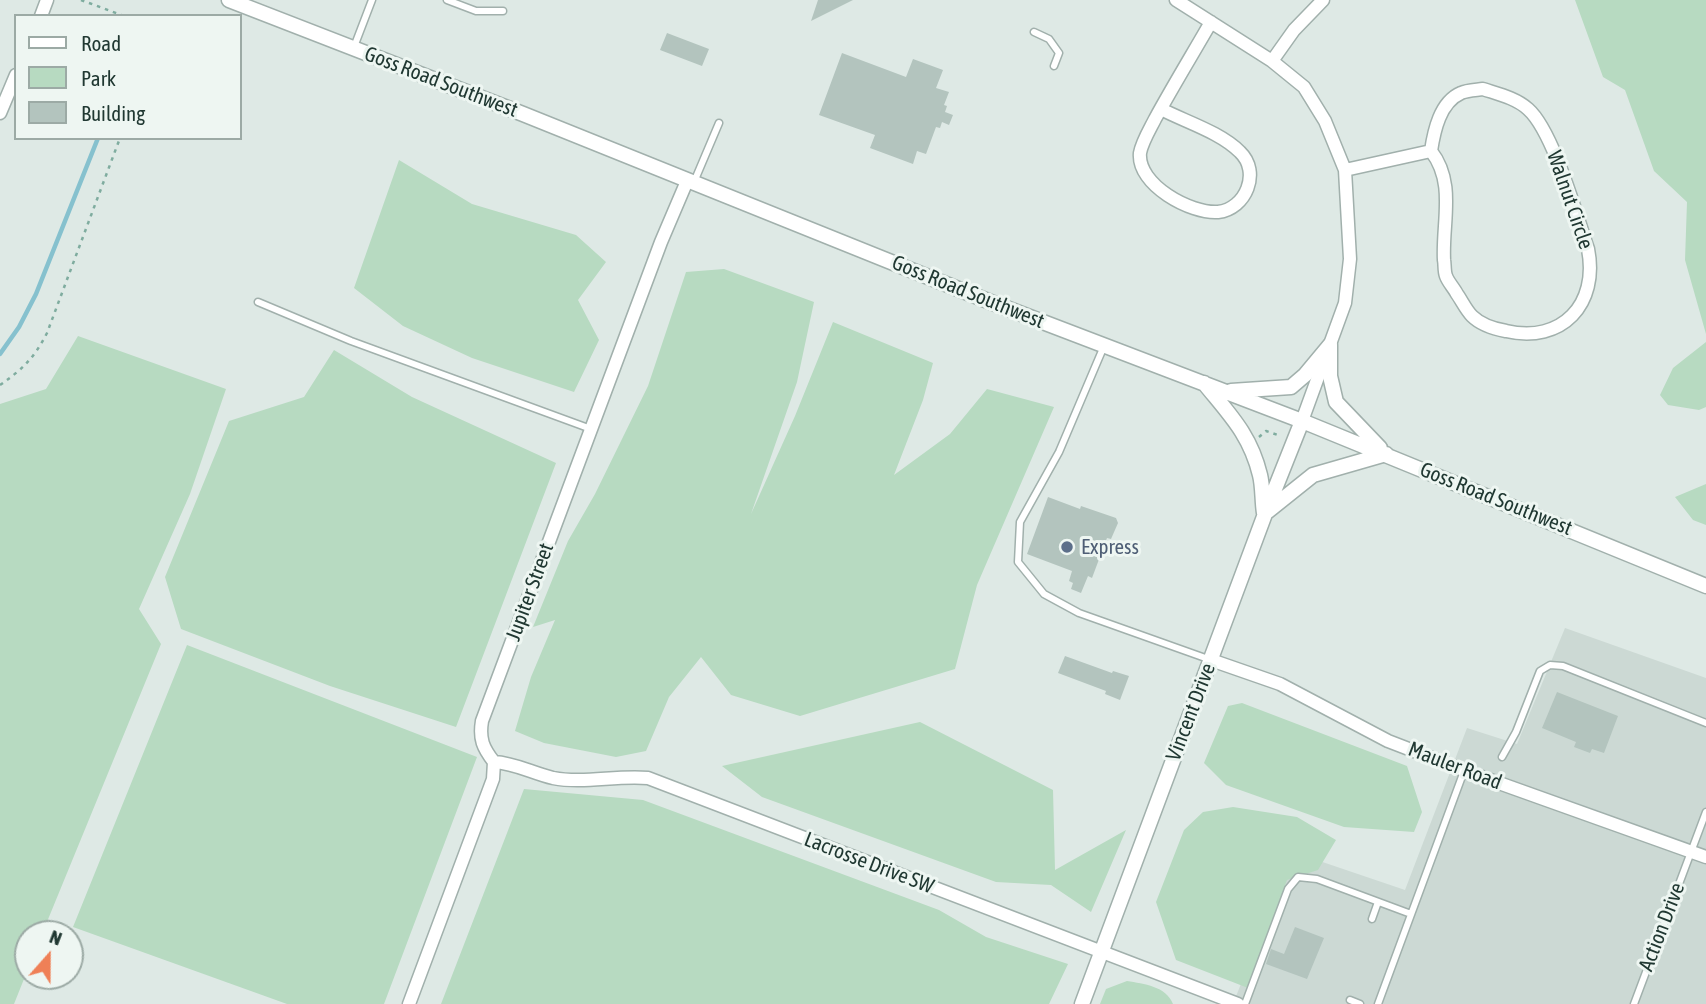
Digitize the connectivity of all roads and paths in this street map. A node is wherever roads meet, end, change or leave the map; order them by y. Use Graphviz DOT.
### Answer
graph roads {
  1 [pos="81,0"];
  2 [pos="229,0"];
  3 [pos="372,0"];
  4 [pos="449,0"];
  5 [pos="1176,0"];
  6 [pos="1323,0"];
  7 [pos="503,12"];
  8 [pos="119,14"];
  9 [pos="1211,22"];
  10 [pos="1034,32"];
  11 [pos="354,48"];
  12 [pos="1272,61"];
  13 [pos="1054,66"];
  14 [pos="14,80"];
  15 [pos="1161,108"];
  16 [pos="0,113"];
  17 [pos="719,123"];
  18 [pos="119,140"];
  19 [pos="1431,152"];
  20 [pos="1345,170"];
  21 [pos="690,182"];
  22 [pos="258,302"];
  23 [pos="1330,345"];
  24 [pos="1104,346"];
  25 [pos="1203,382"];
  26 [pos="0,385"];
  27 [pos="1227,391"];
  28 [pos="1302,421"];
  29 [pos="591,429"];
  30 [pos="1278,435"];
  31 [pos="1257,439"];
  32 [pos="1386,454"];
  33 [pos="1265,514"];
  34 [pos="1706,586"];
  35 [pos="1211,660"];
  36 [pos="1706,723"];
  37 [pos="1502,757"];
  38 [pos="494,762"];
  39 [pos="1464,771"];
  40 [pos="1706,812"];
  41 [pos="1690,852"];
  42 [pos="1706,857"];
  43 [pos="1378,902"];
  44 [pos="1411,914"];
  45 [pos="1372,919"];
  46 [pos="1100,952"];
  47 [pos="1350,1000"];
  48 [pos="409,1004"];
  49 [pos="1082,1004"];
  50 [pos="1238,1004"];
  51 [pos="1245,1004"];
  52 [pos="1360,1004"];
  53 [pos="1378,1004"];
  54 [pos="1634,1004"];
  1 -- 8 [label="path"];
  2 -- 11 [label="street, Goss Road Southwest"];
  3 -- 11 [label="lane"];
  4 -- 7 [label="lane"];
  5 -- 9 [label="street"];
  6 -- 12 [label="street"];
  9 -- 12 [label="street"];
  9 -- 15 [label="street"];
  10 -- 13 [label="lane"];
  11 -- 21 [label="street, Goss Road Southwest"];
  12 -- 20 [label="street"];
  14 -- 16 [label="street"];
  15 -- 15 [label="street"];
  17 -- 21 [label="lane"];
  18 -- 26 [label="path"];
  19 -- 19 [label="street, Walnut Circle"];
  19 -- 20 [label="street"];
  20 -- 23 [label="street"];
  21 -- 24 [label="street, Goss Road Southwest"];
  21 -- 29 [label="street, Jupiter Street"];
  22 -- 29 [label="lane"];
  23 -- 27 [label="street"];
  23 -- 28 [label="street"];
  23 -- 32 [label="street"];
  24 -- 25 [label="street, Goss Road Southwest"];
  24 -- 35 [label="lane"];
  25 -- 27 [label="street, Goss Road Southwest"];
  25 -- 33 [label="street"];
  27 -- 28 [label="street, Goss Road Southwest"];
  28 -- 32 [label="street, Goss Road Southwest"];
  28 -- 33 [label="street, Vincent Drive"];
  29 -- 38 [label="street, Jupiter Street"];
  30 -- 31 [label="path"];
  32 -- 33 [label="street"];
  32 -- 34 [label="street, Goss Road Southwest"];
  33 -- 35 [label="street, Vincent Drive"];
  35 -- 39 [label="street, Mauler Road"];
  35 -- 46 [label="street, Vincent Drive"];
  36 -- 37 [label="lane"];
  38 -- 46 [label="street, Lacrosse Drive SW"];
  38 -- 48 [label="street"];
  39 -- 41 [label="street, Mauler Road"];
  39 -- 44 [label="lane"];
  40 -- 41 [label="lane, Action Drive"];
  41 -- 42 [label="street, Mauler Road"];
  41 -- 54 [label="lane, Action Drive"];
  43 -- 44 [label="lane"];
  43 -- 45 [label="lane"];
  43 -- 51 [label="lane"];
  44 -- 53 [label="lane"];
  46 -- 49 [label="street, Vincent Drive"];
  46 -- 50 [label="street, Lacrosse Drive SW"];
  47 -- 52 [label="lane"];
}
